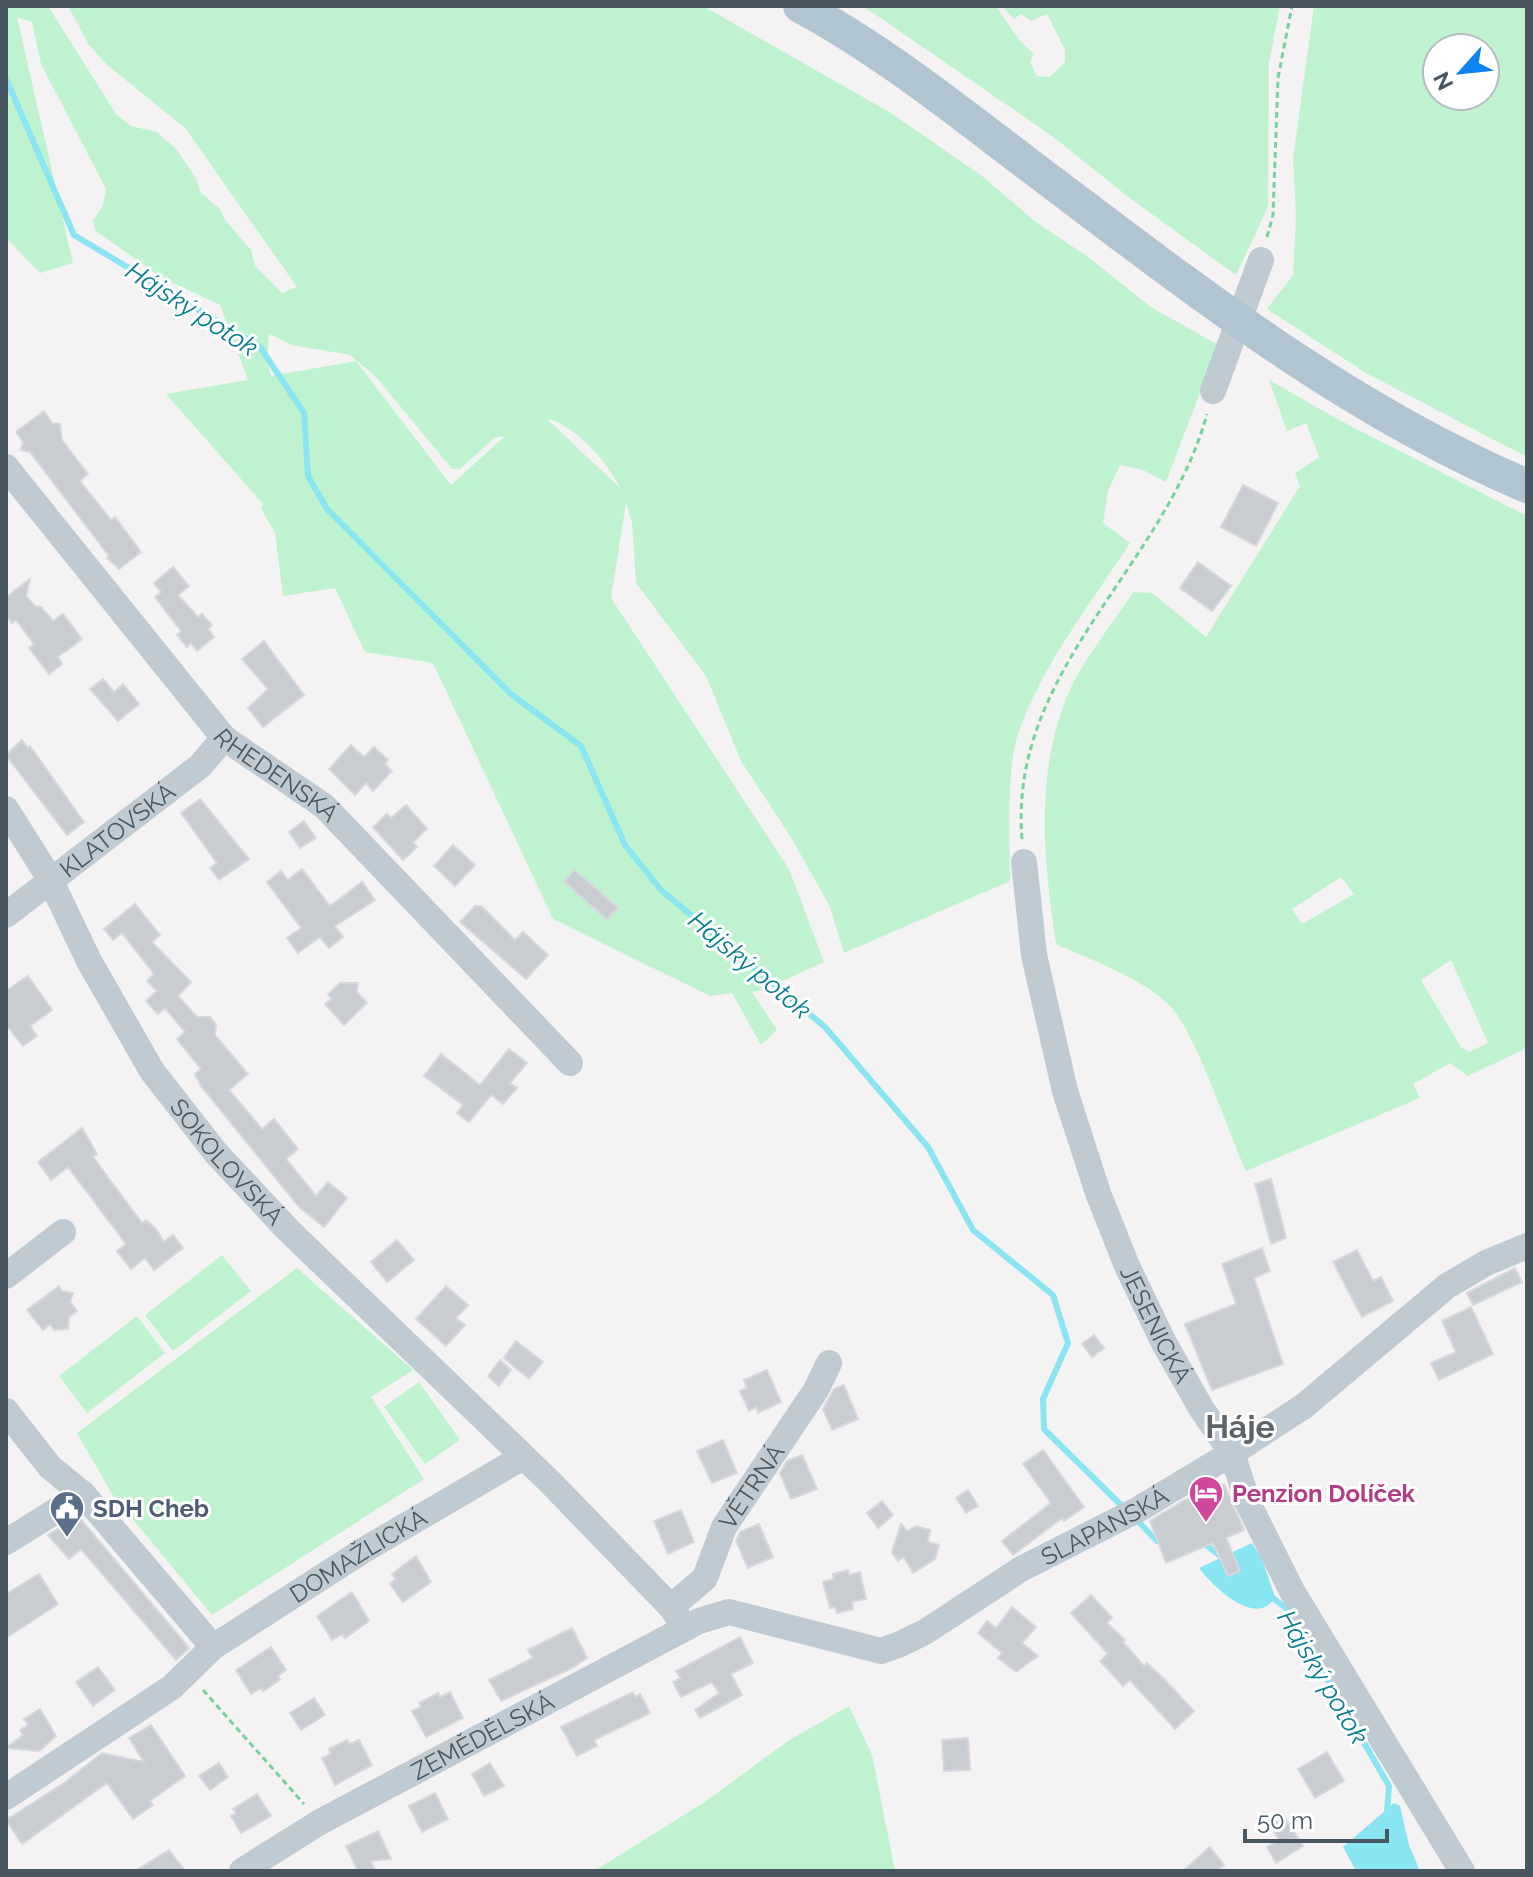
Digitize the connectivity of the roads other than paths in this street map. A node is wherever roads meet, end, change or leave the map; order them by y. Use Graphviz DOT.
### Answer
graph roads {
  1 [pos="800,6"];
  2 [pos="1261,260"];
  3 [pos="1236,322"];
  4 [pos="1213,391"];
  5 [pos="6,467"];
  6 [pos="1527,486"];
  7 [pos="224,738"];
  8 [pos="6,809"];
  9 [pos="1024,862"];
  10 [pos="50,879"];
  11 [pos="6,915"];
  12 [pos="570,1063"];
  13 [pos="63,1232"];
  14 [pos="1527,1246"];
  15 [pos="6,1276"];
  16 [pos="829,1363"];
  17 [pos="6,1411"];
  18 [pos="1232,1453"];
  19 [pos="523,1457"];
  20 [pos="83,1494"];
  21 [pos="6,1542"];
  22 [pos="729,1612"];
  23 [pos="678,1617"];
  24 [pos="213,1647"];
  25 [pos="6,1797"];
  26 [pos="242,1871"];
  27 [pos="1462,1871"];
  1 -- 3 [label="main road"];
  2 -- 3 [label="street"];
  3 -- 4 [label="street"];
  3 -- 6 [label="main road"];
  5 -- 7 [label="street, RHEDENSKÁ"];
  7 -- 10 [label="street, KLATOVSKÁ"];
  7 -- 12 [label="street, RHEDENSKÁ"];
  8 -- 10 [label="street, SOKOLOVSKÁ"];
  9 -- 18 [label="street, JESENICKÁ"];
  10 -- 11 [label="street, KLATOVSKÁ"];
  10 -- 19 [label="street, SOKOLOVSKÁ"];
  13 -- 15 [label="street"];
  14 -- 18 [label="street, SLAPANSKÁ"];
  16 -- 23 [label="street, VĚTRNÁ"];
  17 -- 20 [label="street"];
  18 -- 22 [label="street, SLAPANSKÁ"];
  18 -- 27 [label="street, JESENICKÁ"];
  19 -- 23 [label="street"];
  19 -- 24 [label="street, DOMAŽLICKÁ"];
  20 -- 21 [label="street"];
  20 -- 24 [label="street"];
  22 -- 23 [label="street, ZEMĚDĚLSKÁ"];
  23 -- 26 [label="street, ZEMĚDĚLSKÁ"];
  24 -- 25 [label="street, DOMAŽLICKÁ"];
}
